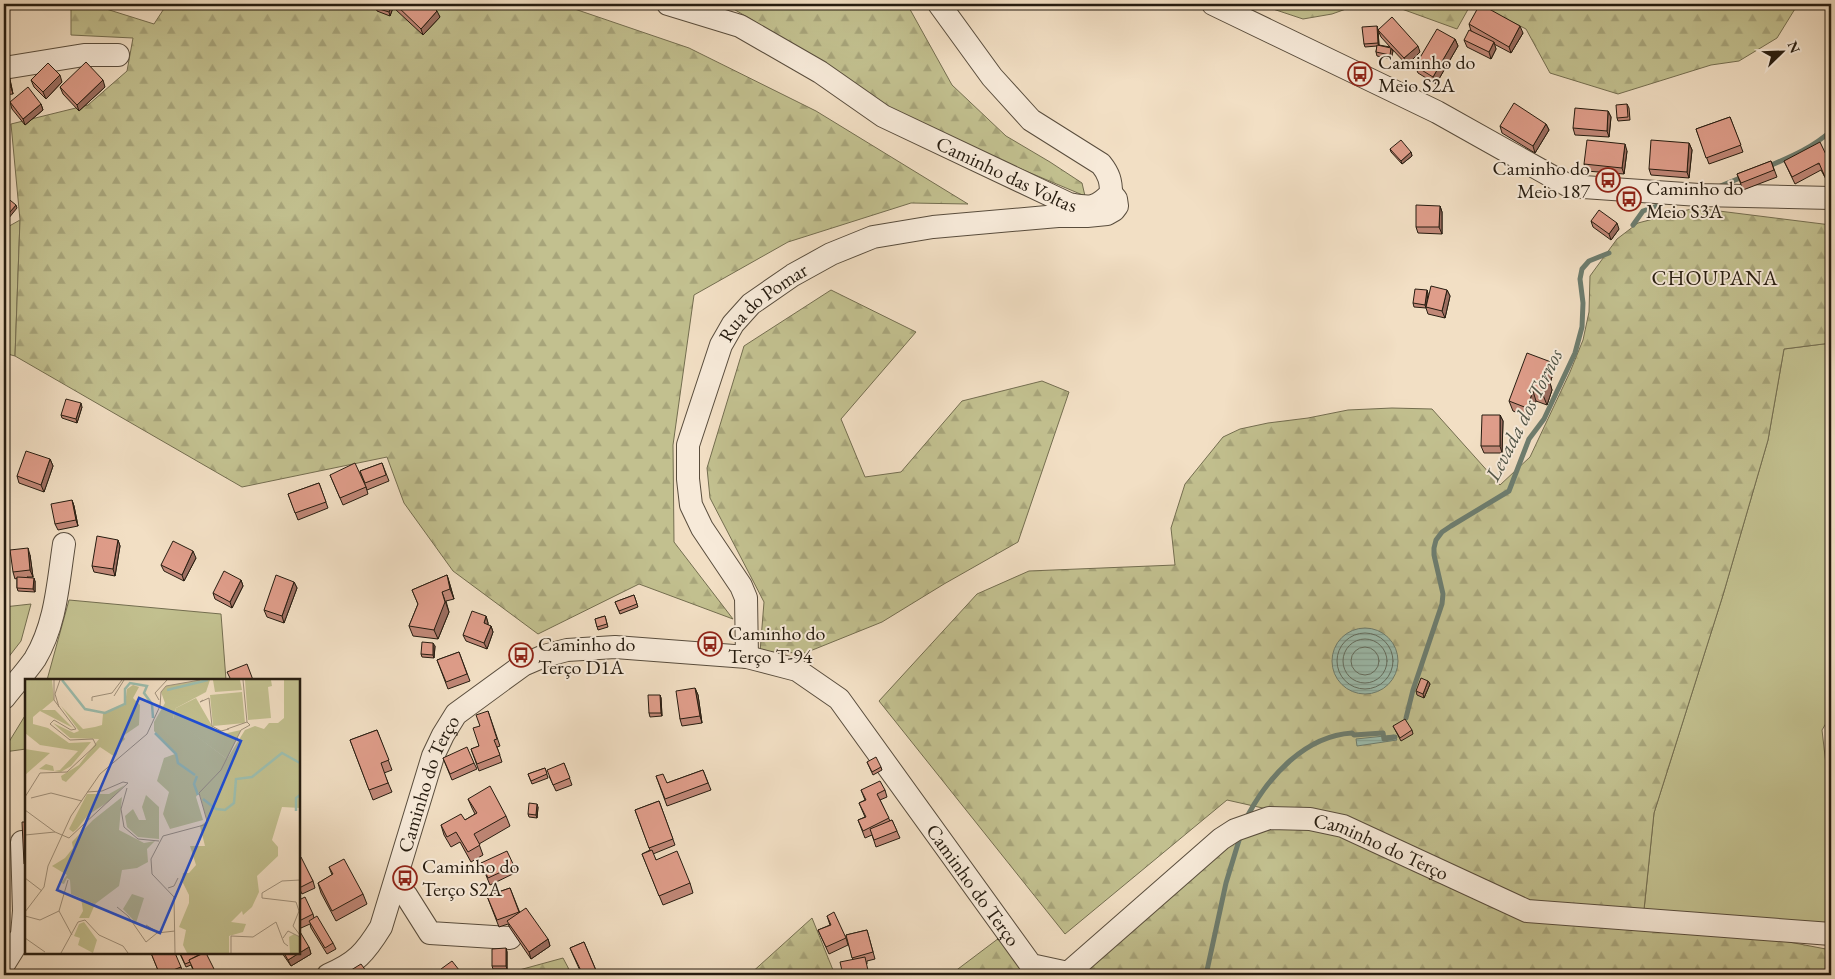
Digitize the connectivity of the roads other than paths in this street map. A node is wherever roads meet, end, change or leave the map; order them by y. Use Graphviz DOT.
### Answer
graph roads {
  1 [pos="668,4"];
  2 [pos="939,4"];
  3 [pos="1213,4"];
  4 [pos="118,55"];
  5 [pos="4,68"];
  6 [pos="1111,193"];
  7 [pos="1831,198"];
  8 [pos="64,544"];
  9 [pos="748,657"];
  10 [pos="4,698"];
  11 [pos="22,842"];
  12 [pos="393,890"];
  13 [pos="1831,934"];
  14 [pos="510,938"];
  15 [pos="4,964"];
  16 [pos="328,975"];
  1 -- 6 [label="street, Caminho das Voltas"];
  2 -- 6 [label="street, Caminho das Voltas"];
  3 -- 7 [label="street"];
  4 -- 5 [label="street"];
  6 -- 9 [label="street, Rua do Pomar"];
  8 -- 10 [label="street"];
  9 -- 12 [label="street, Caminho do Terço"];
  9 -- 13 [label="street, Caminho do Terço"];
  11 -- 15 [label="street"];
  12 -- 14 [label="street"];
  12 -- 16 [label="street, Caminho do Terço"];
}
